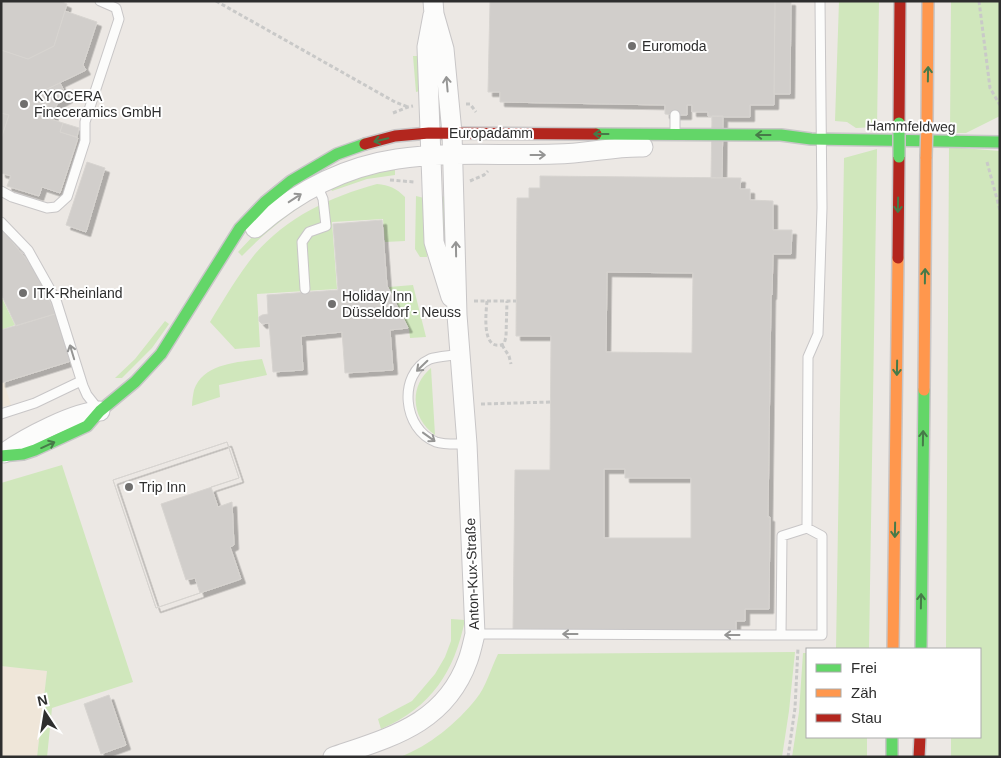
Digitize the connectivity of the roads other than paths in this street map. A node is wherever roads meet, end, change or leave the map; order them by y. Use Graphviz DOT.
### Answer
graph roads {
  1 [pos="100,1"];
  2 [pos="820,1"];
  3 [pos="900,1"];
  4 [pos="928,1"];
  5 [pos="433,8"];
  6 [pos="675,115"];
  7 [pos="429,133"];
  8 [pos="452,133"];
  9 [pos="817,139"];
  10 [pos="675,140"];
  11 [pos="1000,142"];
  12 [pos="429,156"];
  13 [pos="453,156"];
  14 [pos="317,185"];
  15 [pos="1,191"];
  16 [pos="1,222"];
  17 [pos="218,264"];
  18 [pos="305,289"];
  19 [pos="457,308"];
  20 [pos="461,354"];
  21 [pos="81,381"];
  22 [pos="100,411"];
  23 [pos="1,414"];
  24 [pos="467,444"];
  25 [pos="1,455"];
  26 [pos="807,528"];
  27 [pos="475,634"];
  28 [pos="781,635"];
  29 [pos="893,648"];
  30 [pos="921,648"];
  31 [pos="892,738"];
  32 [pos="920,738"];
  33 [pos="333,757"];
  34 [pos="892,757"];
  35 [pos="920,757"];
  1 -- 15 [label="lane"];
  2 -- 9 [label="lane"];
  3 -- 29 [label="main road, one-way, bridge"];
  30 -- 4 [label="main road, one-way, bridge"];
  5 -- 7 [label="street, Anton-Kux-Straße"];
  8 -- 5 [label="street, Anton-Kux-Straße, one-way"];
  6 -- 10 [label="lane"];
  7 -- 8 [label="main road, Europadamm"];
  7 -- 12 [label="street, Anton-Kux-Straße"];
  7 -- 17 [label="main road, Europadamm, one-way"];
  10 -- 8 [label="main road, Europadamm, one-way"];
  8 -- 13 [label="street, Anton-Kux-Straße"];
  9 -- 10 [label="street, Europadamm"];
  9 -- 11 [label="main road, Hammfeldweg"];
  9 -- 26 [label="lane"];
  13 -- 10 [label="street, Europadamm, one-way"];
  12 -- 13 [label="street, Europadamm"];
  12 -- 14 [label="street, Europadamm"];
  12 -- 19 [label="street, Anton-Kux-Straße"];
  19 -- 13 [label="street, Anton-Kux-Straße, one-way"];
  17 -- 14 [label="street, Europadamm, one-way"];
  14 -- 18 [label="lane"];
  21 -- 16 [label="lane, one-way"];
  17 -- 22 [label="main road, Europadamm"];
  19 -- 20 [label="street, Anton-Kux-Straße"];
  20 -- 24 [label="street, Anton-Kux-Straße"];
  20 -- 24 [label="lane, one-way"];
  21 -- 22 [label="lane"];
  21 -- 23 [label="lane"];
  22 -- 25 [label="street, Europadamm"];
  24 -- 27 [label="street, Anton-Kux-Straße"];
  26 -- 28 [label="lane"];
  26 -- 28 [label="lane"];
  28 -- 27 [label="lane, one-way"];
  27 -- 33 [label="street, Anton-Kux-Straße"];
  31 -- 34 [label="main road"];
  32 -- 35 [label="main road"];
}
